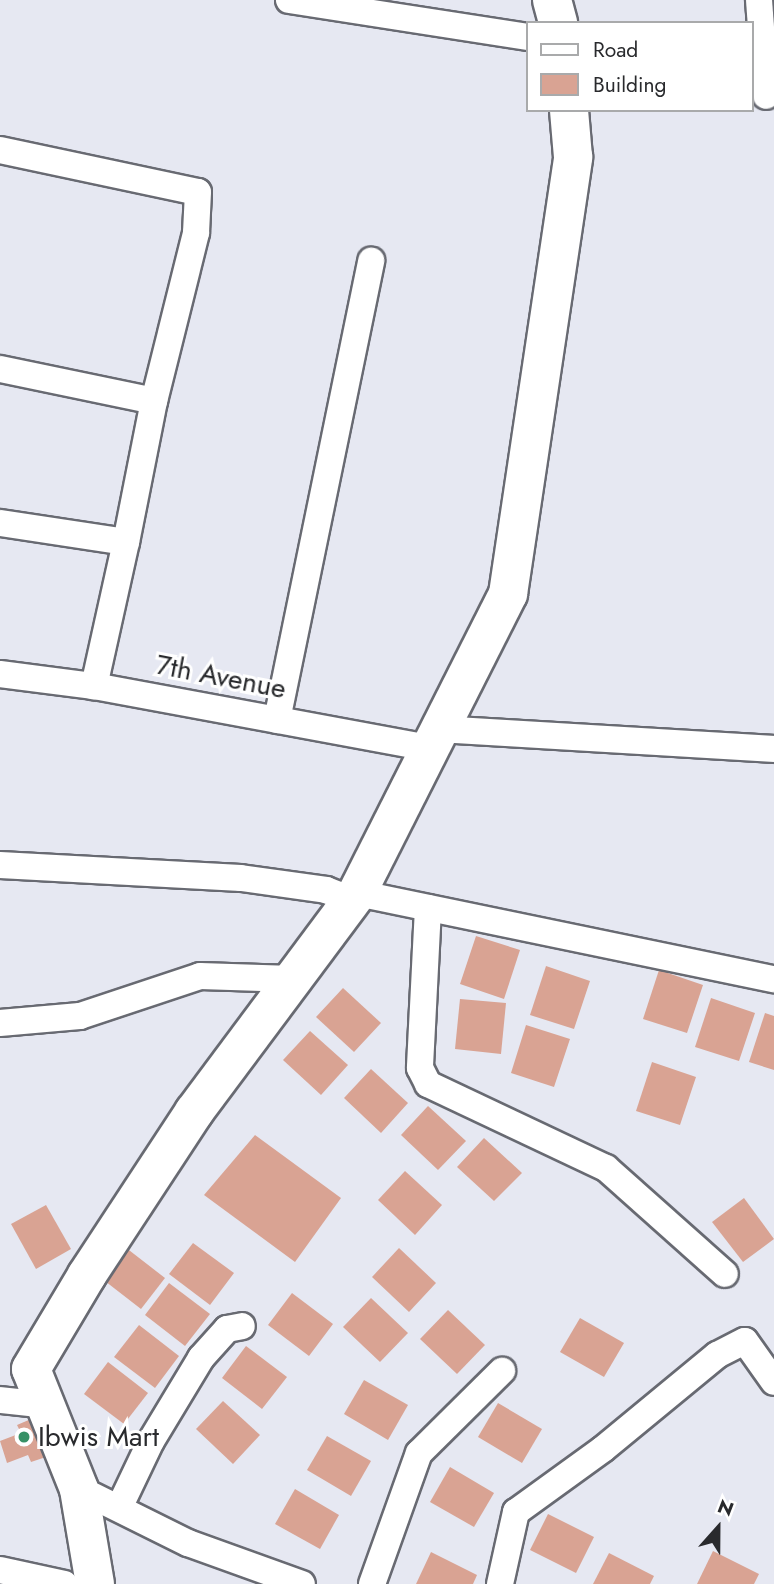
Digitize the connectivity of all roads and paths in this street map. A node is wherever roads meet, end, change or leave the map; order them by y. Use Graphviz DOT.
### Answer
graph roads {
  1 [pos="289,0"];
  2 [pos="552,0"];
  3 [pos="759,0"];
  4 [pos="557,21"];
  5 [pos="526,37"];
  6 [pos="766,96"];
  7 [pos="569,112"];
  8 [pos="0,150"];
  9 [pos="371,261"];
  10 [pos="0,369"];
  11 [pos="154,401"];
  12 [pos="0,523"];
  13 [pos="126,542"];
  14 [pos="0,674"];
  15 [pos="94,686"];
  16 [pos="277,720"];
  17 [pos="435,739"];
  18 [pos="774,749"];
  19 [pos="0,865"];
  20 [pos="354,897"];
  21 [pos="428,908"];
  22 [pos="293,979"];
  23 [pos="774,979"];
  24 [pos="0,1023"];
  25 [pos="726,1274"];
  26 [pos="242,1326"];
  27 [pos="502,1371"];
  28 [pos="774,1382"];
  29 [pos="0,1399"];
  30 [pos="47,1405"];
  31 [pos="79,1489"];
  32 [pos="120,1506"];
  33 [pos="0,1570"];
  34 [pos="64,1584"];
  35 [pos="95,1584"];
  36 [pos="302,1584"];
  37 [pos="372,1584"];
  38 [pos="500,1584"];
  1 -- 5 [label="street"];
  2 -- 4 [label="main road"];
  3 -- 6 [label="street"];
  7 -- 17 [label="main road"];
  8 -- 11 [label="street"];
  9 -- 16 [label="street"];
  10 -- 11 [label="street"];
  11 -- 13 [label="street"];
  12 -- 13 [label="street"];
  13 -- 15 [label="street"];
  14 -- 15 [label="street, 7th Avenue"];
  15 -- 16 [label="street, 7th Avenue"];
  16 -- 17 [label="street, 7th Avenue"];
  17 -- 18 [label="street, 7th Avenue"];
  17 -- 20 [label="main road"];
  19 -- 20 [label="street"];
  20 -- 21 [label="street"];
  20 -- 22 [label="main road"];
  21 -- 23 [label="street"];
  21 -- 25 [label="street"];
  22 -- 24 [label="street"];
  22 -- 30 [label="main road"];
  26 -- 32 [label="street"];
  27 -- 37 [label="street"];
  28 -- 38 [label="street"];
  29 -- 30 [label="street"];
  30 -- 31 [label="main road"];
  31 -- 32 [label="street"];
  31 -- 35 [label="main road"];
  32 -- 36 [label="street"];
  33 -- 34 [label="street"];
}
